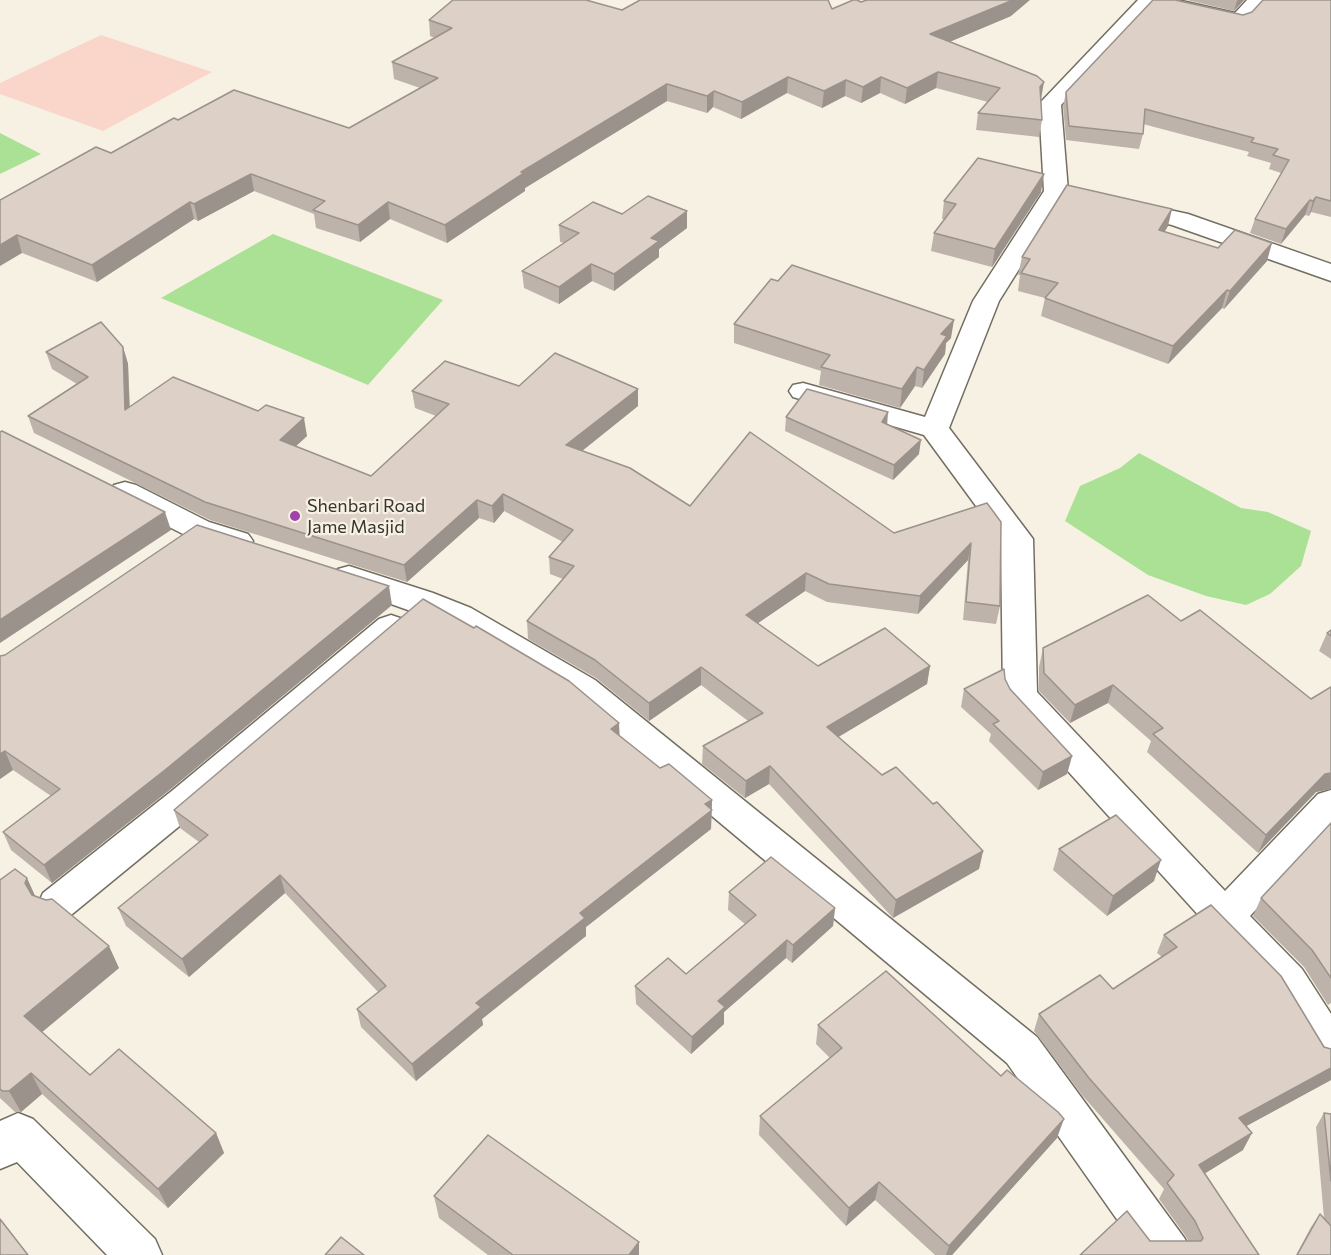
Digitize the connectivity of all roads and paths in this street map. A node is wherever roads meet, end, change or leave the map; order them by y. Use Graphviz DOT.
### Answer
graph roads {
  1 [pos="1258,0"];
  2 [pos="1078,196"];
  3 [pos="1331,273"];
  4 [pos="803,391"];
  5 [pos="934,429"];
  6 [pos="104,482"];
  7 [pos="198,529"];
  8 [pos="168,549"];
  9 [pos="265,551"];
  10 [pos="321,569"];
  11 [pos="422,601"];
  12 [pos="1331,804"];
  13 [pos="57,904"];
  14 [pos="1225,917"];
  15 [pos="1331,1050"];
  16 [pos="6,1131"];
  17 [pos="139,1255"];
  18 [pos="1169,1255"];
  1 -- 2 [label="street"];
  2 -- 3 [label="street"];
  2 -- 5 [label="street"];
  4 -- 5 [label="street"];
  5 -- 14 [label="street"];
  6 -- 7 [label="street"];
  7 -- 8 [label="street"];
  7 -- 9 [label="street"];
  10 -- 11 [label="street"];
  11 -- 13 [label="street"];
  11 -- 18 [label="street"];
  12 -- 14 [label="street"];
  14 -- 15 [label="street"];
  16 -- 17 [label="street"];
}
